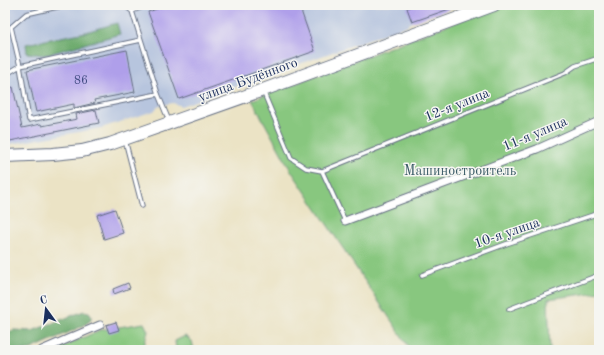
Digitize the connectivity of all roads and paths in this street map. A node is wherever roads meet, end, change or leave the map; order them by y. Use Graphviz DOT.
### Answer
graph roads {
  1 [pos="66,5"];
  2 [pos="124,5"];
  3 [pos="148,5"];
  4 [pos="494,5"];
  5 [pos="132,11"];
  6 [pos="141,40"];
  7 [pos="599,58"];
  8 [pos="20,66"];
  9 [pos="5,76"];
  10 [pos="263,90"];
  11 [pos="158,94"];
  12 [pos="599,121"];
  13 [pos="170,124"];
  14 [pos="125,139"];
  15 [pos="5,156"];
  16 [pos="322,171"];
  17 [pos="142,206"];
  18 [pos="599,213"];
  19 [pos="346,221"];
  20 [pos="422,275"];
  21 [pos="599,276"];
  22 [pos="510,309"];
  23 [pos="100,325"];
  24 [pos="42,350"];
  1 -- 8 [label="lane"];
  2 -- 5 [label="lane"];
  3 -- 5 [label="lane"];
  4 -- 10 [label="main road, улица Будённого"];
  5 -- 6 [label="lane"];
  6 -- 8 [label="lane"];
  6 -- 11 [label="lane"];
  7 -- 16 [label="lane, 12-я улица"];
  8 -- 9 [label="lane"];
  8 -- 11 [label="lane"];
  10 -- 13 [label="main road, улица Будённого"];
  10 -- 16 [label="lane"];
  11 -- 13 [label="lane"];
  12 -- 19 [label="street, 11-я улица"];
  13 -- 14 [label="main road, улица Будённого"];
  14 -- 15 [label="main road, улица Будённого"];
  14 -- 17 [label="lane"];
  16 -- 19 [label="lane"];
  18 -- 20 [label="lane, 10-я улица"];
  21 -- 22 [label="lane"];
  23 -- 24 [label="street"];
}
